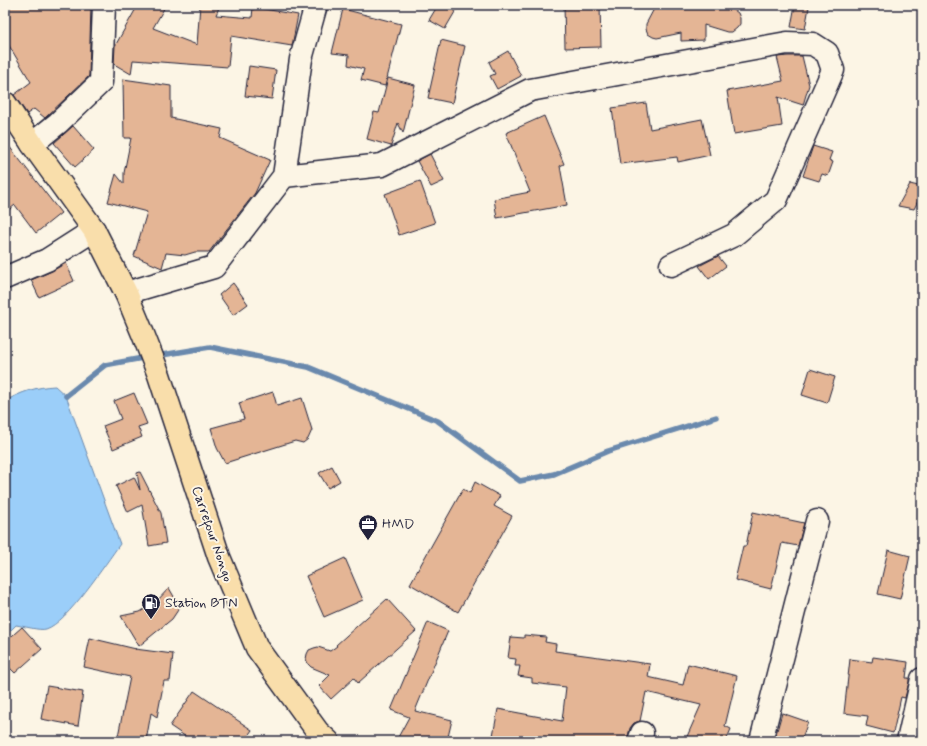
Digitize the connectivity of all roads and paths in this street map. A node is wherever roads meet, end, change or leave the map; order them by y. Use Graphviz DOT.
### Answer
graph roads {
  1 [pos="104,5"];
  2 [pos="316,5"];
  3 [pos="5,103"];
  4 [pos="32,144"];
  5 [pos="284,176"];
  6 [pos="94,230"];
  7 [pos="671,265"];
  8 [pos="5,278"];
  9 [pos="126,293"];
  10 [pos="817,521"];
  11 [pos="922,679"];
  12 [pos="328,741"];
  13 [pos="761,741"];
  14 [pos="908,741"];
  1 -- 4 [label="street"];
  2 -- 5 [label="street"];
  3 -- 4 [label="main road, Carrefour Nongo"];
  4 -- 6 [label="main road, Carrefour Nongo"];
  5 -- 7 [label="street"];
  5 -- 9 [label="street"];
  6 -- 8 [label="street"];
  6 -- 9 [label="main road, Carrefour Nongo"];
  9 -- 12 [label="main road, Carrefour Nongo"];
  10 -- 13 [label="street"];
  11 -- 14 [label="street"];
}
